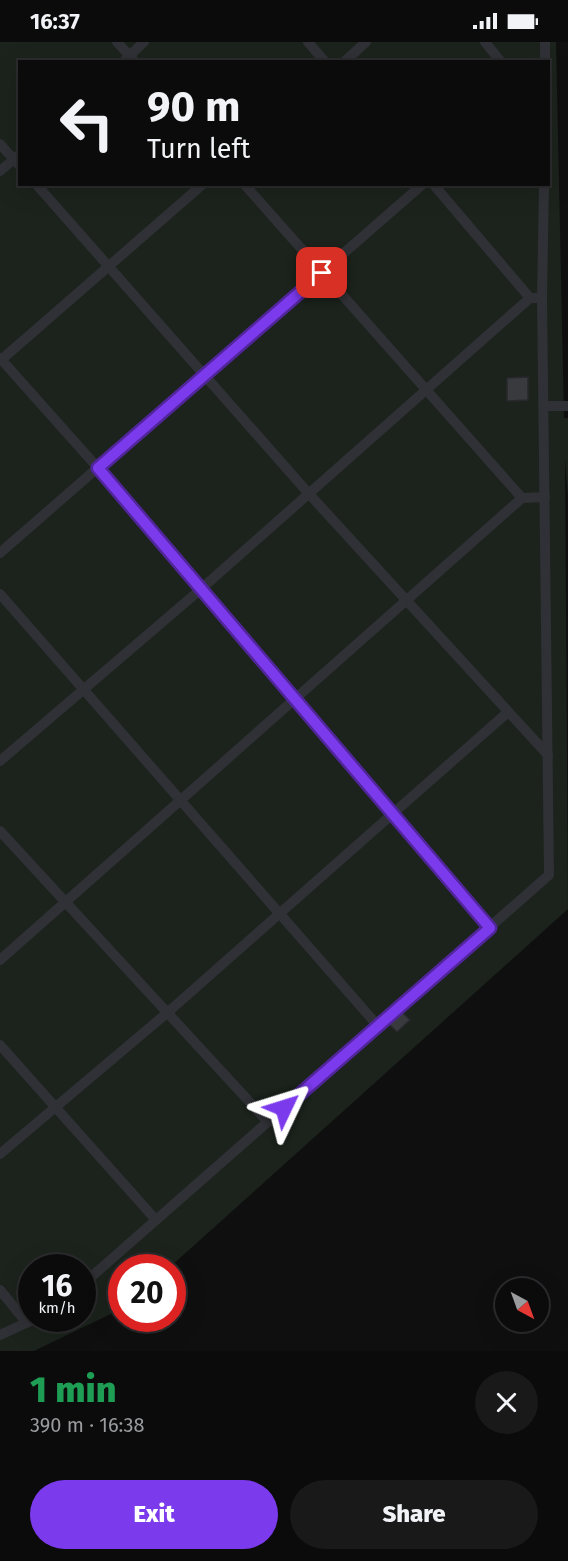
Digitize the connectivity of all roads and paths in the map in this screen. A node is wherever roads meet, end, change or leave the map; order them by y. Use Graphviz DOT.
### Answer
graph roads {
  1 [pos="117,42"];
  2 [pos="144,42"];
  3 [pos="308,42"];
  4 [pos="366,42"];
  5 [pos="485,42"];
  6 [pos="545,42"];
  7 [pos="129,60"];
  8 [pos="323,60"];
  9 [pos="346,60"];
  10 [pos="499,60"];
  11 [pos="545,60"];
  12 [pos="0,144"];
  13 [pos="18,160"];
  14 [pos="0,171"];
  15 [pos="38,186"];
  16 [pos="201,186"];
  17 [pos="246,186"];
  18 [pos="421,186"];
  19 [pos="436,186"];
  20 [pos="544,186"];
  21 [pos="109,266"];
  22 [pos="322,273"];
  23 [pos="530,298"];
  24 [pos="542,298"];
  25 [pos="0,360"];
  26 [pos="204,375"];
  27 [pos="426,390"];
  28 [pos="544,406"];
  29 [pos="568,406"];
  30 [pos="98,468"];
  31 [pos="310,495"];
  32 [pos="545,497"];
  33 [pos="522,498"];
  34 [pos="0,553"];
  35 [pos="201,589"];
  36 [pos="0,594"];
  37 [pos="406,601"];
  38 [pos="84,690"];
  39 [pos="295,699"];
  40 [pos="508,712"];
  41 [pos="548,755"];
  42 [pos="0,761"];
  43 [pos="181,801"];
  44 [pos="392,812"];
  45 [pos="0,831"];
  46 [pos="65,903"];
  47 [pos="279,913"];
  48 [pos="490,928"];
  49 [pos="0,960"];
  50 [pos="167,1013"];
  51 [pos="378,1026"];
  52 [pos="0,1045"];
  53 [pos="56,1108"];
  54 [pos="268,1122"];
  55 [pos="0,1154"];
  56 [pos="156,1221"];
  57 [pos="96,1273"];
  58 [pos="0,1290"];
  59 [pos="18,1307"];
  60 [pos="18,1327"];
  61 [pos="0,1335"];
  1 -- 7 [label="lane"];
  2 -- 7 [label="lane"];
  3 -- 8 [label="lane"];
  4 -- 9 [label="lane"];
  5 -- 10 [label="lane"];
  6 -- 11 [label="lane"];
  12 -- 13 [label="lane"];
  13 -- 14 [label="lane"];
  15 -- 21 [label="lane"];
  16 -- 21 [label="lane"];
  17 -- 22 [label="lane"];
  18 -- 22 [label="lane"];
  19 -- 23 [label="lane"];
  20 -- 24 [label="lane"];
  21 -- 25 [label="lane"];
  21 -- 26 [label="lane"];
  22 -- 26 [label="lane"];
  22 -- 27 [label="lane"];
  23 -- 24 [label="lane"];
  23 -- 27 [label="lane"];
  24 -- 28 [label="lane"];
  25 -- 30 [label="lane"];
  26 -- 30 [label="lane"];
  26 -- 31 [label="lane"];
  27 -- 31 [label="lane"];
  27 -- 33 [label="lane"];
  28 -- 29 [label="lane"];
  28 -- 32 [label="lane"];
  30 -- 34 [label="lane"];
  30 -- 35 [label="lane"];
  31 -- 35 [label="lane"];
  31 -- 37 [label="lane"];
  32 -- 33 [label="lane"];
  32 -- 41 [label="lane"];
  33 -- 37 [label="lane"];
  35 -- 38 [label="lane"];
  35 -- 39 [label="lane"];
  36 -- 38 [label="lane"];
  37 -- 39 [label="lane"];
  37 -- 40 [label="lane"];
  38 -- 42 [label="lane"];
  38 -- 43 [label="lane"];
  39 -- 43 [label="lane"];
  39 -- 44 [label="lane"];
  40 -- 41 [label="lane"];
  40 -- 44 [label="lane"];
  41 -- 48 [label="lane"];
  43 -- 46 [label="lane"];
  43 -- 47 [label="lane"];
  44 -- 47 [label="lane"];
  44 -- 48 [label="lane"];
  45 -- 46 [label="lane"];
  46 -- 49 [label="lane"];
  46 -- 50 [label="lane"];
  47 -- 50 [label="lane"];
  47 -- 51 [label="lane"];
  48 -- 51 [label="lane"];
  50 -- 53 [label="lane"];
  50 -- 54 [label="lane"];
  51 -- 54 [label="lane"];
  52 -- 53 [label="lane"];
  53 -- 55 [label="lane"];
  53 -- 56 [label="lane"];
  54 -- 56 [label="lane"];
  56 -- 57 [label="lane"];
  58 -- 59 [label="lane"];
  60 -- 61 [label="lane"];
}
